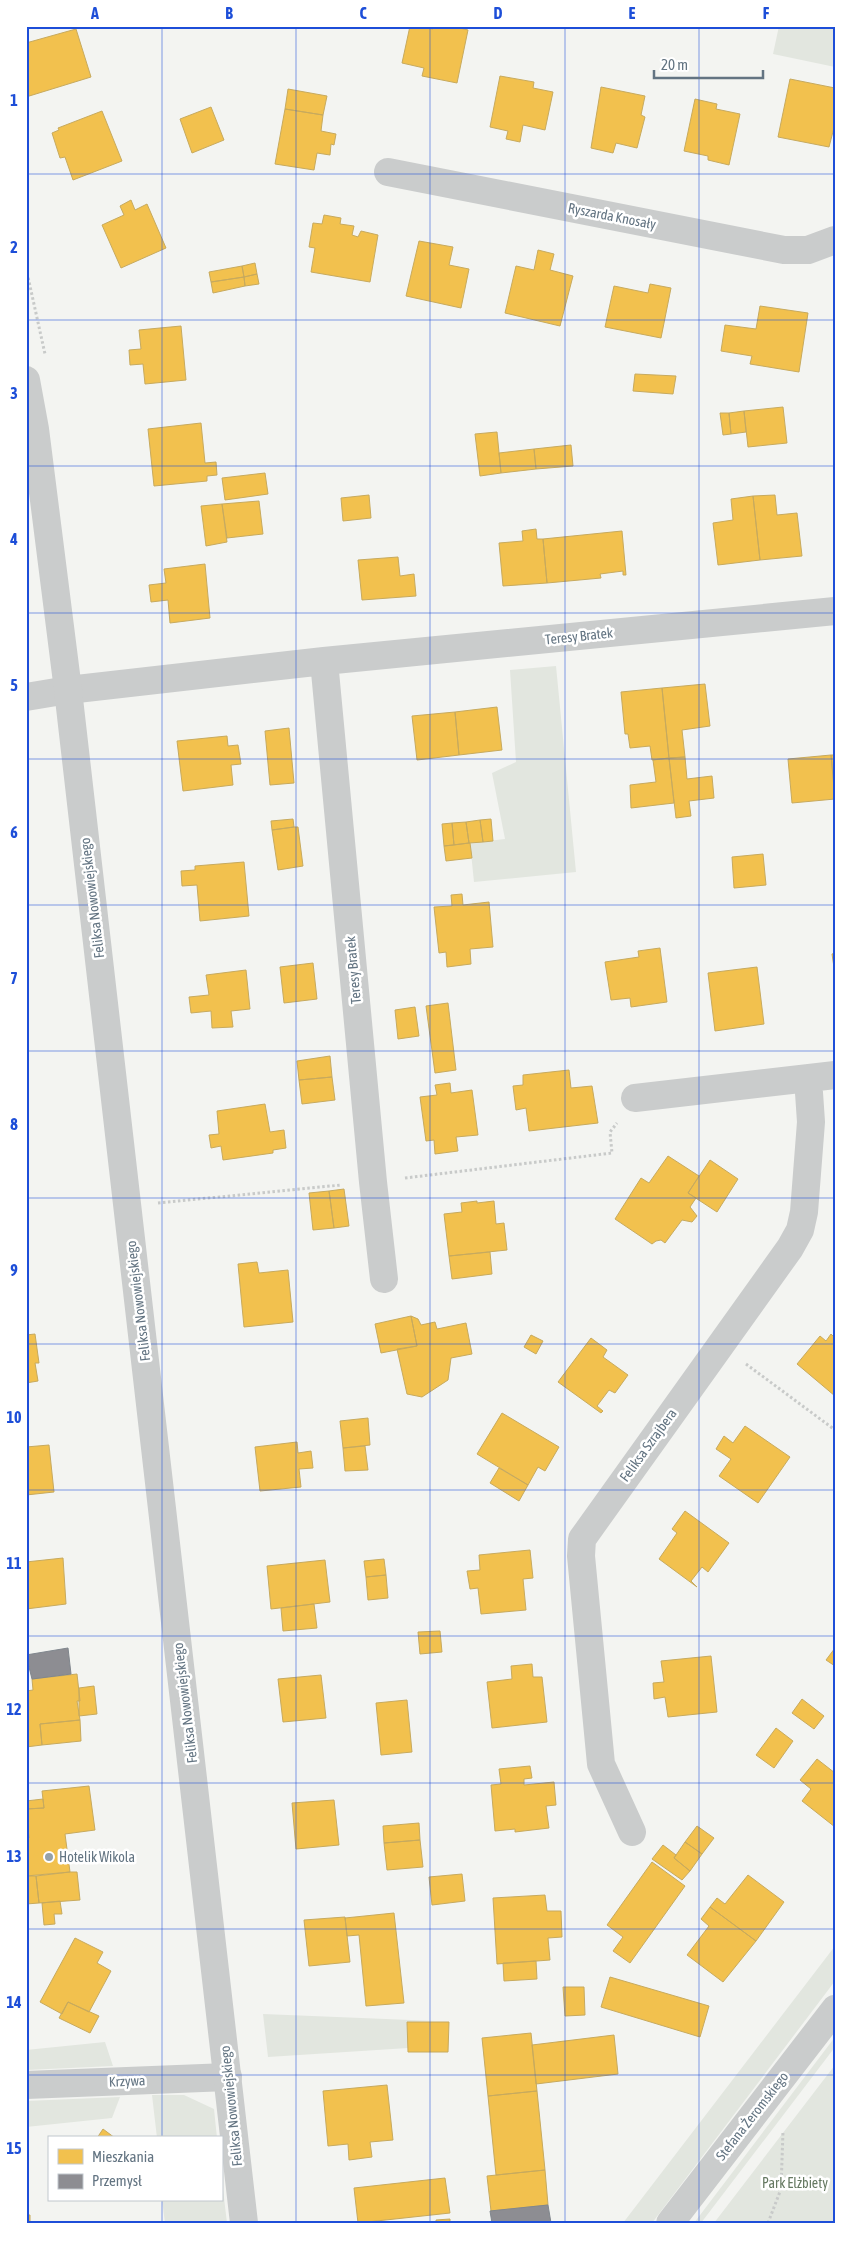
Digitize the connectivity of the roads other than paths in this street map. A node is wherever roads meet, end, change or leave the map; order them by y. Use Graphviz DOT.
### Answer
graph roads {
  1 [pos="388,172"];
  2 [pos="835,240"];
  3 [pos="26,380"];
  4 [pos="835,611"];
  5 [pos="324,661"];
  6 [pos="68,690"];
  7 [pos="26,697"];
  8 [pos="835,1075"];
  9 [pos="808,1078"];
  10 [pos="635,1098"];
  11 [pos="384,1279"];
  12 [pos="632,1832"];
  13 [pos="835,2009"];
  14 [pos="228,2077"];
  15 [pos="26,2085"];
  16 [pos="244,2223"];
  17 [pos="670,2223"];
  1 -- 2 [label="street, Ryszarda Knosały"];
  3 -- 6 [label="street, Feliksa Nowowiejskiego"];
  4 -- 5 [label="street, Teresy Bratek"];
  5 -- 6 [label="street, Teresy Bratek"];
  5 -- 11 [label="street, Teresy Bratek"];
  6 -- 7 [label="street"];
  6 -- 14 [label="street, Feliksa Nowowiejskiego"];
  8 -- 9 [label="street"];
  9 -- 10 [label="street"];
  9 -- 12 [label="street, Feliksa Szrajbera"];
  13 -- 17 [label="street, Stefana Żeromskiego"];
  14 -- 15 [label="street, Krzywa"];
  14 -- 16 [label="street, Feliksa Nowowiejskiego"];
}
